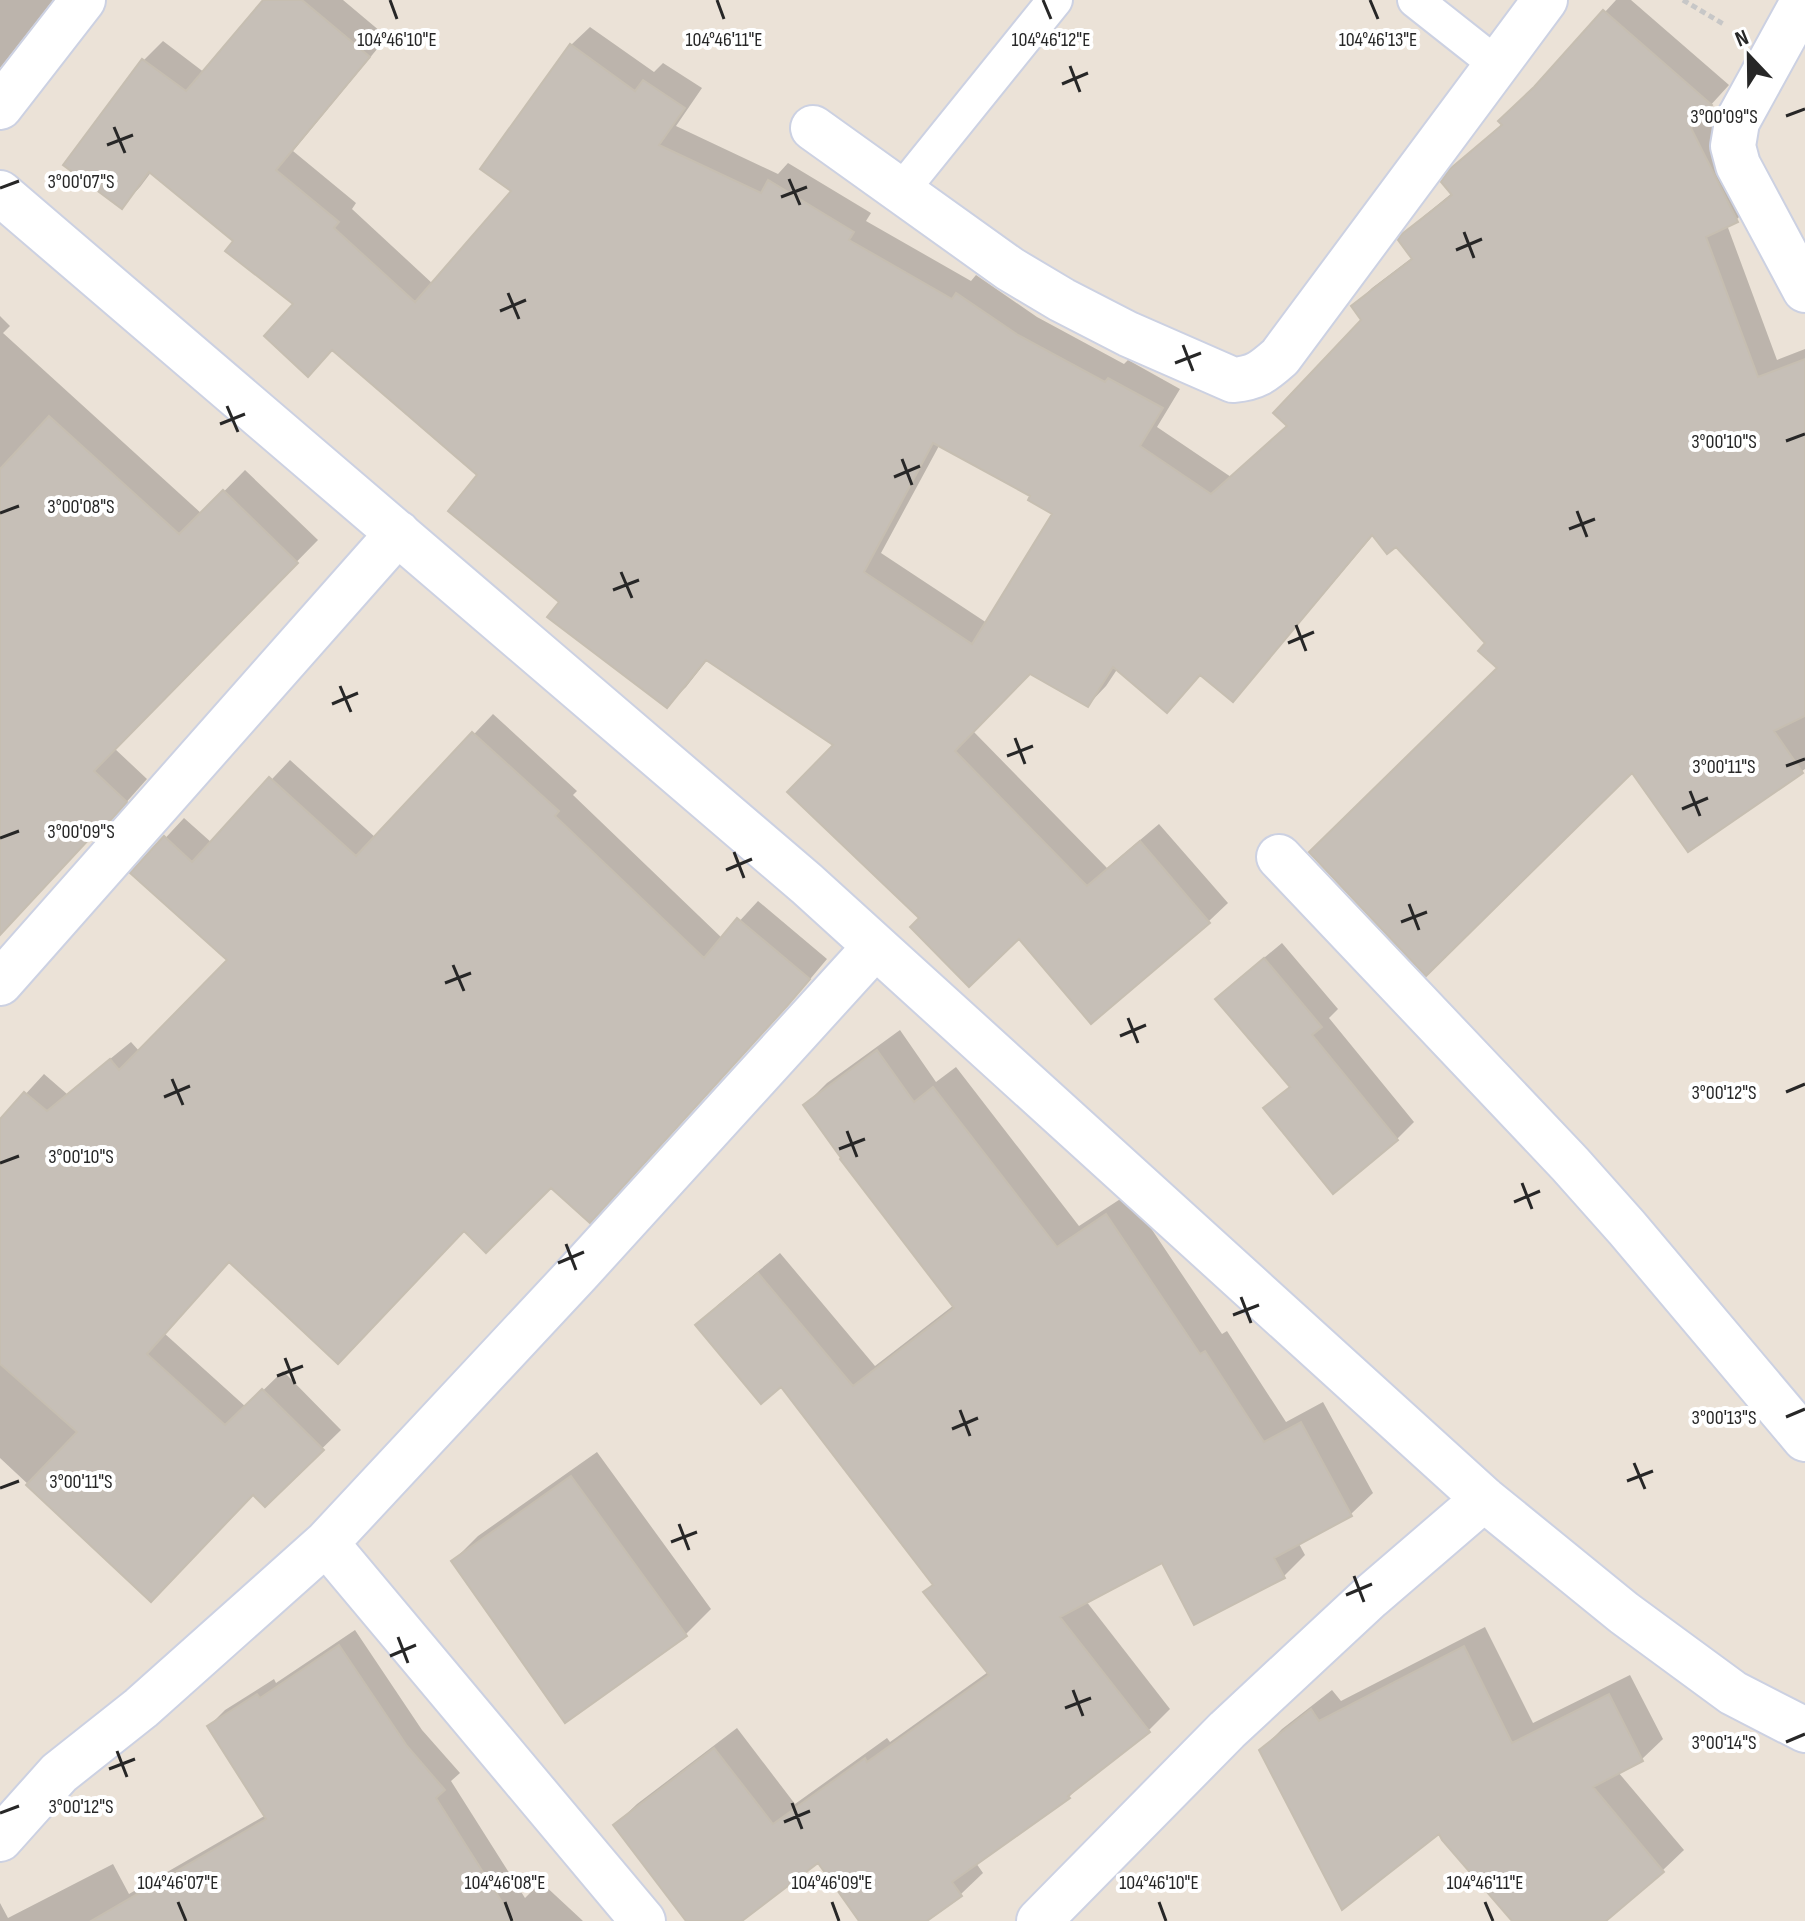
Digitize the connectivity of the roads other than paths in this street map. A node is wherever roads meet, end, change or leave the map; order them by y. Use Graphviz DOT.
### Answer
graph roads {
  1 [pos="83,0"];
  2 [pos="1055,0"];
  3 [pos="1415,0"];
  4 [pos="1545,0"];
  5 [pos="1804,0"];
  6 [pos="1496,64"];
  7 [pos="0,107"];
  8 [pos="813,128"];
  9 [pos="901,191"];
  10 [pos="0,193"];
  11 [pos="1805,290"];
  12 [pos="398,533"];
  13 [pos="1279,857"];
  14 [pos="875,947"];
  15 [pos="0,983"];
  16 [pos="1805,1439"];
  17 [pos="1484,1499"];
  18 [pos="326,1543"];
  19 [pos="1805,1730"];
  20 [pos="0,1839"];
  21 [pos="643,1921"];
  22 [pos="1039,1921"];
  1 -- 7 [label="street"];
  2 -- 9 [label="lane"];
  3 -- 6 [label="lane"];
  4 -- 6 [label="street"];
  5 -- 11 [label="street"];
  6 -- 9 [label="street"];
  8 -- 9 [label="street"];
  10 -- 12 [label="street"];
  12 -- 14 [label="street"];
  12 -- 15 [label="street"];
  13 -- 16 [label="street"];
  14 -- 17 [label="street"];
  14 -- 18 [label="street"];
  17 -- 19 [label="street"];
  17 -- 22 [label="street"];
  18 -- 20 [label="street"];
  18 -- 21 [label="street"];
}
